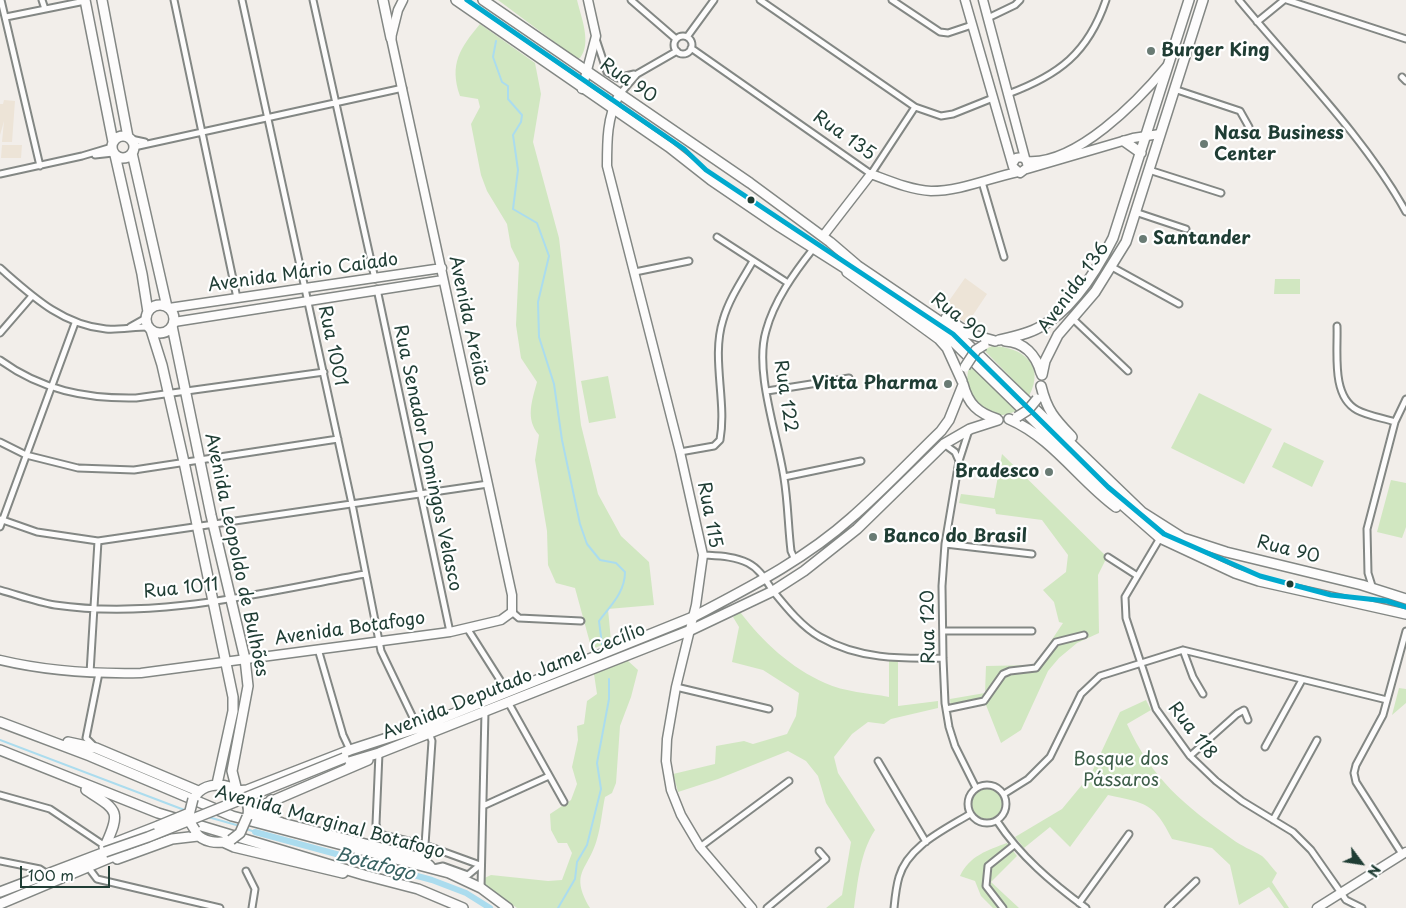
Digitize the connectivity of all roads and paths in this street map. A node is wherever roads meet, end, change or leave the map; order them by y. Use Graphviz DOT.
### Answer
graph roads {
  1 [pos="1,0"];
  2 [pos="42,0"];
  3 [pos="85,0"];
  4 [pos="102,0"];
  5 [pos="174,0"];
  6 [pos="242,0"];
  7 [pos="313,0"];
  8 [pos="383,0"];
  9 [pos="403,0"];
  10 [pos="456,0"];
  11 [pos="483,0"];
  12 [pos="588,0"];
  13 [pos="631,0"];
  14 [pos="714,0"];
  15 [pos="760,0"];
  16 [pos="892,0"];
  17 [pos="965,0"];
  18 [pos="983,0"];
  19 [pos="1020,0"];
  20 [pos="1106,0"];
  21 [pos="1189,0"];
  22 [pos="1202,0"];
  23 [pos="1239,0"];
  24 [pos="1285,0"];
  25 [pos="45,9"];
  26 [pos="6,17"];
  27 [pos="988,18"];
  28 [pos="1257,22"];
  29 [pos="972,25"];
  30 [pos="596,36"];
  31 [pos="686,37"];
  32 [pos="391,38"];
  33 [pos="676,39"];
  34 [pos="1406,39"];
  35 [pos="1174,46"];
  36 [pos="691,48"];
  37 [pos="677,51"];
  38 [pos="1167,66"];
  39 [pos="586,72"];
  40 [pos="637,74"];
  41 [pos="403,88"];
  42 [pos="582,89"];
  43 [pos="1174,89"];
  44 [pos="1008,94"];
  45 [pos="619,95"];
  46 [pos="993,98"];
  47 [pos="336,103"];
  48 [pos="1169,104"];
  49 [pos="915,107"];
  50 [pos="612,108"];
  51 [pos="268,118"];
  52 [pos="1250,126"];
  53 [pos="202,132"];
  54 [pos="1160,134"];
  55 [pos="1147,135"];
  56 [pos="1124,141"];
  57 [pos="131,144"];
  58 [pos="113,149"];
  59 [pos="1141,153"];
  60 [pos="1026,163"];
  61 [pos="40,166"];
  62 [pos="1014,167"];
  63 [pos="1149,170"];
  64 [pos="0,174"];
  65 [pos="871,174"];
  66 [pos="982,182"];
  67 [pos="1221,193"];
  68 [pos="1135,212"];
  69 [pos="1406,212"];
  70 [pos="1186,229"];
  71 [pos="718,237"];
  72 [pos="826,239"];
  73 [pos="813,249"];
  74 [pos="1004,257"];
  75 [pos="689,260"];
  76 [pos="753,261"];
  77 [pos="836,262"];
  78 [pos="1112,267"];
  79 [pos="0,268"];
  80 [pos="442,268"];
  81 [pos="635,272"];
  82 [pos="375,279"];
  83 [pos="443,280"];
  84 [pos="788,283"];
  85 [pos="306,289"];
  86 [pos="377,289"];
  87 [pos="32,296"];
  88 [pos="237,298"];
  89 [pos="308,300"];
  90 [pos="1179,304"];
  91 [pos="168,308"];
  92 [pos="1072,317"];
  93 [pos="148,322"];
  94 [pos="75,323"];
  95 [pos="173,324"];
  96 [pos="1337,326"];
  97 [pos="130,327"];
  98 [pos="0,333"];
  99 [pos="997,341"];
  100 [pos="0,360"];
  101 [pos="1128,371"];
  102 [pos="324,372"];
  103 [pos="1042,375"];
  104 [pos="850,378"];
  105 [pos="962,383"];
  106 [pos="1042,386"];
  107 [pos="51,388"];
  108 [pos="186,391"];
  109 [pos="767,391"];
  110 [pos="168,392"];
  111 [pos="1406,399"];
  112 [pos="1013,418"];
  113 [pos="998,420"];
  114 [pos="1395,422"];
  115 [pos="970,429"];
  116 [pos="338,440"];
  117 [pos="0,442"];
  118 [pos="944,444"];
  119 [pos="680,452"];
  120 [pos="26,455"];
  121 [pos="200,459"];
  122 [pos="861,461"];
  123 [pos="959,461"];
  124 [pos="184,462"];
  125 [pos="784,477"];
  126 [pos="488,484"];
  127 [pos="422,493"];
  128 [pos="352,504"];
  129 [pos="1,520"];
  130 [pos="214,524"];
  131 [pos="1164,525"];
  132 [pos="198,526"];
  133 [pos="0,527"];
  134 [pos="1148,530"];
  135 [pos="1160,538"];
  136 [pos="98,540"];
  137 [pos="945,544"];
  138 [pos="1032,554"];
  139 [pos="703,555"];
  140 [pos="1108,557"];
  141 [pos="795,560"];
  142 [pos="1368,573"];
  143 [pos="365,574"];
  144 [pos="1136,575"];
  145 [pos="764,580"];
  146 [pos="1362,585"];
  147 [pos="0,590"];
  148 [pos="1373,590"];
  149 [pos="773,591"];
  150 [pos="230,598"];
  151 [pos="1406,599"];
  152 [pos="213,600"];
  153 [pos="96,609"];
  154 [pos="512,612"];
  155 [pos="1406,614"];
  156 [pos="693,617"];
  157 [pos="581,621"];
  158 [pos="467,628"];
  159 [pos="691,630"];
  160 [pos="943,631"];
  161 [pos="1032,631"];
  162 [pos="1406,631"];
  163 [pos="450,632"];
  164 [pos="1084,635"];
  165 [pos="380,640"];
  166 [pos="318,649"];
  167 [pos="1182,650"];
  168 [pos="943,658"];
  169 [pos="245,659"];
  170 [pos="0,660"];
  171 [pos="227,662"];
  172 [pos="1139,662"];
  173 [pos="90,673"];
  174 [pos="99,673"];
  175 [pos="1302,680"];
  176 [pos="676,687"];
  177 [pos="508,691"];
  178 [pos="1203,694"];
  179 [pos="1387,700"];
  180 [pos="508,702"];
  181 [pos="946,708"];
  182 [pos="769,709"];
  183 [pos="485,711"];
  184 [pos="1248,720"];
  185 [pos="0,722"];
  186 [pos="418,728"];
  187 [pos="429,733"];
  188 [pos="40,736"];
  189 [pos="1317,740"];
  190 [pos="370,745"];
  191 [pos="1265,747"];
  192 [pos="96,748"];
  193 [pos="0,750"];
  194 [pos="350,750"];
  195 [pos="379,753"];
  196 [pos="1190,756"];
  197 [pos="347,760"];
  198 [pos="878,761"];
  199 [pos="549,776"];
  200 [pos="71,780"];
  201 [pos="789,781"];
  202 [pos="217,784"];
  203 [pos="976,788"];
  204 [pos="198,791"];
  205 [pos="237,791"];
  206 [pos="1004,794"];
  207 [pos="0,795"];
  208 [pos="272,800"];
  209 [pos="564,802"];
  210 [pos="483,806"];
  211 [pos="188,814"];
  212 [pos="248,814"];
  213 [pos="970,814"];
  214 [pos="1273,820"];
  215 [pos="276,821"];
  216 [pos="997,821"];
  217 [pos="197,833"];
  218 [pos="1129,834"];
  219 [pos="227,841"];
  220 [pos="926,842"];
  221 [pos="425,846"];
  222 [pos="1014,846"];
  223 [pos="700,847"];
  224 [pos="105,849"];
  225 [pos="819,851"];
  226 [pos="1404,853"];
  227 [pos="0,861"];
  228 [pos="480,865"];
  229 [pos="433,868"];
  230 [pos="91,871"];
  231 [pos="246,871"];
  232 [pos="46,873"];
  233 [pos="74,873"];
  234 [pos="364,875"];
  235 [pos="1196,881"];
  236 [pos="481,888"];
  237 [pos="0,892"];
  238 [pos="1340,893"];
  239 [pos="1079,903"];
  240 [pos="0,904"];
  241 [pos="220,908"];
  242 [pos="252,908"];
  243 [pos="463,908"];
  244 [pos="508,908"];
  245 [pos="752,908"];
  246 [pos="767,908"];
  247 [pos="895,908"];
  248 [pos="1003,908"];
  249 [pos="1086,908"];
  250 [pos="1168,908"];
  251 [pos="1317,908"];
  252 [pos="1362,908"];
  1 -- 26 [label="street"];
  2 -- 25 [label="street"];
  3 -- 25 [label="street"];
  3 -- 58 [label="main road, Avenida Leopoldo de Bulhões"];
  4 -- 57 [label="main road"];
  5 -- 53 [label="street"];
  6 -- 51 [label="street, Rua 1001"];
  7 -- 47 [label="street"];
  8 -- 32 [label="main road"];
  9 -- 32 [label="street"];
  10 -- 42 [label="main road, Rua 90"];
  11 -- 39 [label="main road, Rua 90"];
  12 -- 30 [label="street"];
  13 -- 33 [label="street"];
  14 -- 31 [label="street"];
  15 -- 49 [label="street"];
  16 -- 29 [label="street"];
  17 -- 29 [label="street"];
  18 -- 27 [label="street"];
  19 -- 27 [label="street"];
  20 -- 44 [label="street"];
  21 -- 35 [label="main road, Avenida 136"];
  22 -- 43 [label="main road, Avenida 136"];
  23 -- 28 [label="street"];
  24 -- 28 [label="street"];
  24 -- 34 [label="street"];
  25 -- 26 [label="street"];
  26 -- 61 [label="street"];
  27 -- 44 [label="street"];
  28 -- 69 [label="street"];
  29 -- 46 [label="street"];
  30 -- 39 [label="street"];
  30 -- 40 [label="street"];
  31 -- 33 [label="street"];
  31 -- 36 [label="street"];
  32 -- 41 [label="street, Avenida Areião"];
  33 -- 37 [label="street"];
  35 -- 38 [label="main road, Avenida 136"];
  35 -- 48 [label="main road"];
  36 -- 37 [label="street"];
  36 -- 65 [label="street, Rua 135"];
  37 -- 40 [label="street"];
  38 -- 55 [label="main road, Avenida 136"];
  38 -- 60 [label="street"];
  39 -- 42 [label="street"];
  39 -- 45 [label="main road, Rua 90"];
  40 -- 45 [label="street"];
  41 -- 47 [label="street"];
  41 -- 80 [label="street, Avenida Areião"];
  42 -- 50 [label="main road, Rua 90"];
  43 -- 48 [label="main road, Avenida 136"];
  43 -- 52 [label="street"];
  44 -- 60 [label="street"];
  45 -- 50 [label="street, Rua 115"];
  45 -- 72 [label="main road, Rua 90"];
  46 -- 49 [label="street"];
  46 -- 62 [label="street"];
  47 -- 51 [label="street"];
  47 -- 82 [label="street"];
  48 -- 54 [label="main road, Avenida 136"];
  49 -- 65 [label="street"];
  50 -- 73 [label="main road, Rua 90"];
  50 -- 81 [label="street, Rua 115"];
  51 -- 53 [label="street"];
  51 -- 85 [label="street, Rua 1001"];
  53 -- 57 [label="street"];
  53 -- 88 [label="street"];
  54 -- 55 [label="street"];
  54 -- 63 [label="main road, Avenida 136"];
  55 -- 56 [label="street"];
  55 -- 59 [label="main road, Avenida 136"];
  56 -- 59 [label="main road"];
  56 -- 60 [label="street"];
  57 -- 58 [label="main road"];
  57 -- 58 [label="main road"];
  57 -- 91 [label="main road"];
  58 -- 61 [label="street"];
  58 -- 93 [label="main road, Avenida Leopoldo de Bulhões"];
  59 -- 99 [label="main road, Avenida 136"];
  60 -- 62 [label="street"];
  60 -- 62 [label="street"];
  61 -- 64 [label="street"];
  62 -- 66 [label="street, Rua 135"];
  63 -- 67 [label="street"];
  63 -- 68 [label="main road, Avenida 136"];
  65 -- 66 [label="street, Rua 135"];
  65 -- 72 [label="street"];
  66 -- 74 [label="street"];
  68 -- 70 [label="street"];
  68 -- 78 [label="main road, Avenida 136"];
  71 -- 76 [label="street"];
  72 -- 99 [label="main road"];
  72 -- 131 [label="main road, Rua 90"];
  73 -- 77 [label="main road, Rua 90"];
  73 -- 84 [label="street, Rua 122"];
  75 -- 81 [label="street"];
  76 -- 84 [label="street"];
  76 -- 119 [label="street"];
  77 -- 105 [label="main road"];
  77 -- 134 [label="main road, Rua 90"];
  78 -- 90 [label="street"];
  78 -- 92 [label="main road, Avenida 136"];
  79 -- 87 [label="street"];
  80 -- 82 [label="street, Avenida Mário Caiado"];
  80 -- 83 [label="street, Avenida Areião"];
  81 -- 119 [label="street, Rua 115"];
  82 -- 85 [label="street, Avenida Mário Caiado"];
  83 -- 86 [label="street, Avenida Mário Caiado"];
  83 -- 126 [label="street, Avenida Areião"];
  84 -- 109 [label="street, Rua 122"];
  85 -- 88 [label="street, Avenida Mário Caiado"];
  85 -- 89 [label="street, Rua 1001"];
  86 -- 89 [label="street, Avenida Mário Caiado"];
  86 -- 127 [label="street, Rua Senador Domingos Velasco"];
  87 -- 94 [label="street"];
  87 -- 98 [label="street"];
  88 -- 91 [label="street, Avenida Mário Caiado"];
  89 -- 95 [label="street, Avenida Mário Caiado"];
  89 -- 102 [label="street, Rua 1001"];
  91 -- 93 [label="main road"];
  91 -- 95 [label="main road"];
  92 -- 101 [label="street"];
  92 -- 103 [label="main road, Avenida 136"];
  93 -- 95 [label="main road"];
  93 -- 97 [label="street"];
  93 -- 97 [label="street"];
  93 -- 110 [label="main road, Avenida Leopoldo de Bulhões"];
  94 -- 97 [label="street"];
  94 -- 107 [label="street"];
  95 -- 108 [label="main road, Avenida Leopoldo de Bulhões"];
  96 -- 114 [label="street"];
  99 -- 103 [label="main road"];
  99 -- 105 [label="main road, bridge"];
  100 -- 107 [label="street"];
  102 -- 108 [label="street"];
  102 -- 116 [label="street, Rua 1001"];
  103 -- 106 [label="main road"];
  104 -- 109 [label="street"];
  105 -- 113 [label="main road"];
  105 -- 141 [label="main road, Avenida Deputado Jamel Cecílio"];
  106 -- 112 [label="main road, bridge"];
  106 -- 131 [label="main road"];
  107 -- 110 [label="street"];
  107 -- 120 [label="street"];
  108 -- 110 [label="street"];
  108 -- 121 [label="main road, Avenida Leopoldo de Bulhões"];
  109 -- 125 [label="street, Rua 122"];
  110 -- 124 [label="main road, Avenida Leopoldo de Bulhões"];
  111 -- 114 [label="street"];
  112 -- 113 [label="main road"];
  112 -- 134 [label="main road"];
  113 -- 115 [label="main road, Avenida Deputado Jamel Cecílio"];
  114 -- 142 [label="street"];
  115 -- 118 [label="main road, Avenida Deputado Jamel Cecílio"];
  115 -- 123 [label="street, Rua 120"];
  116 -- 121 [label="street"];
  116 -- 128 [label="street, Rua 1001"];
  117 -- 120 [label="street"];
  118 -- 123 [label="street"];
  118 -- 149 [label="main road, Avenida Deputado Jamel Cecílio"];
  119 -- 139 [label="street, Rua 115"];
  120 -- 124 [label="street"];
  120 -- 129 [label="street"];
  121 -- 124 [label="street"];
  121 -- 130 [label="main road, Avenida Leopoldo de Bulhões"];
  122 -- 125 [label="street"];
  123 -- 137 [label="street, Rua 120"];
  124 -- 132 [label="main road, Avenida Leopoldo de Bulhões"];
  125 -- 141 [label="street, Rua 122"];
  126 -- 127 [label="street"];
  126 -- 154 [label="street, Avenida Areião"];
  127 -- 128 [label="street"];
  127 -- 163 [label="street, Rua Senador Domingos Velasco"];
  128 -- 130 [label="street"];
  128 -- 143 [label="street, Rua 1001"];
  129 -- 133 [label="street"];
  129 -- 136 [label="street"];
  130 -- 132 [label="street"];
  130 -- 150 [label="main road, Avenida Leopoldo de Bulhões"];
  131 -- 146 [label="main road, Rua 90"];
  132 -- 136 [label="street"];
  132 -- 152 [label="main road, Avenida Leopoldo de Bulhões"];
  134 -- 135 [label="main road, Rua 90"];
  135 -- 144 [label="street, Rua 118"];
  135 -- 155 [label="main road, Rua 90"];
  136 -- 153 [label="street"];
  137 -- 138 [label="street"];
  137 -- 160 [label="street, Rua 120"];
  139 -- 145 [label="street"];
  139 -- 156 [label="street, Rua 115"];
  140 -- 144 [label="street"];
  141 -- 145 [label="main road, Avenida Deputado Jamel Cecílio"];
  142 -- 146 [label="street"];
  142 -- 148 [label="street"];
  143 -- 150 [label="street, Rua 1011"];
  143 -- 165 [label="street, Rua 1001"];
  144 -- 172 [label="street, Rua 118"];
  145 -- 149 [label="street"];
  145 -- 156 [label="main road, Avenida Deputado Jamel Cecílio"];
  146 -- 148 [label="main road, Rua 90"];
  147 -- 153 [label="street, Rua 1011"];
  148 -- 151 [label="main road, Rua 90"];
  149 -- 159 [label="main road, Avenida Deputado Jamel Cecílio"];
  149 -- 168 [label="street"];
  150 -- 152 [label="street, Rua 1011"];
  150 -- 169 [label="main road, Avenida Leopoldo de Bulhões"];
  152 -- 153 [label="street, Rua 1011"];
  152 -- 171 [label="main road, Avenida Leopoldo de Bulhões"];
  153 -- 173 [label="street"];
  154 -- 157 [label="street"];
  154 -- 158 [label="street, Avenida Botafogo"];
  156 -- 159 [label="street, Rua 115"];
  156 -- 177 [label="main road, Avenida Deputado Jamel Cecílio"];
  158 -- 163 [label="street, Avenida Botafogo"];
  158 -- 177 [label="street"];
  159 -- 176 [label="street, Rua 115"];
  159 -- 180 [label="main road, Avenida Deputado Jamel Cecílio"];
  160 -- 161 [label="street"];
  160 -- 168 [label="street, Rua 120"];
  162 -- 179 [label="street"];
  163 -- 165 [label="street, Avenida Botafogo"];
  164 -- 181 [label="street"];
  165 -- 166 [label="street, Avenida Botafogo"];
  165 -- 186 [label="street, Rua 1001"];
  166 -- 169 [label="street, Avenida Botafogo"];
  166 -- 194 [label="street"];
  167 -- 172 [label="street"];
  167 -- 175 [label="street"];
  167 -- 178 [label="street"];
  168 -- 181 [label="street, Rua 120"];
  169 -- 171 [label="street, Avenida Botafogo"];
  169 -- 205 [label="main road, Avenida Leopoldo de Bulhões"];
  170 -- 173 [label="street, Avenida Botafogo"];
  171 -- 174 [label="street, Avenida Botafogo"];
  171 -- 202 [label="main road, Avenida Leopoldo de Bulhões"];
  172 -- 196 [label="street, Rua 118"];
  172 -- 206 [label="street"];
  173 -- 174 [label="street, Avenida Botafogo"];
  174 -- 192 [label="street"];
  175 -- 179 [label="street"];
  175 -- 191 [label="street"];
  176 -- 182 [label="street"];
  176 -- 223 [label="street, Rua 115"];
  177 -- 186 [label="main road, Avenida Deputado Jamel Cecílio"];
  179 -- 226 [label="street"];
  180 -- 183 [label="main road, Avenida Deputado Jamel Cecílio"];
  180 -- 199 [label="street"];
  181 -- 203 [label="street, Rua 120"];
  183 -- 187 [label="main road, Avenida Deputado Jamel Cecílio"];
  183 -- 210 [label="street"];
  184 -- 196 [label="street"];
  185 -- 188 [label="main road, Avenida Marginal Botafogo"];
  186 -- 190 [label="main road, Avenida Deputado Jamel Cecílio"];
  187 -- 195 [label="main road, Avenida Deputado Jamel Cecílio"];
  187 -- 221 [label="street"];
  188 -- 192 [label="main road"];
  188 -- 229 [label="main road, Avenida Marginal Botafogo"];
  189 -- 214 [label="street"];
  190 -- 194 [label="main road, Avenida Deputado Jamel Cecílio"];
  190 -- 197 [label="main road, Avenida Deputado Jamel Cecílio"];
  192 -- 204 [label="main road"];
  193 -- 200 [label="main road"];
  194 -- 205 [label="main road, Avenida Deputado Jamel Cecílio"];
  195 -- 197 [label="main road, Avenida Deputado Jamel Cecílio"];
  195 -- 208 [label="main road"];
  195 -- 221 [label="street"];
  196 -- 214 [label="street, Rua 118"];
  197 -- 224 [label="main road, Avenida Deputado Jamel Cecílio, bridge"];
  197 -- 233 [label="main road, Avenida Deputado Jamel Cecílio"];
  198 -- 220 [label="street"];
  199 -- 209 [label="street"];
  199 -- 210 [label="street"];
  200 -- 224 [label="main road"];
  200 -- 234 [label="main road"];
  201 -- 223 [label="street"];
  202 -- 204 [label="main road"];
  202 -- 205 [label="main road"];
  203 -- 206 [label="street"];
  203 -- 213 [label="street"];
  204 -- 211 [label="main road, bridge"];
  205 -- 212 [label="main road"];
  206 -- 216 [label="street"];
  207 -- 224 [label="street"];
  208 -- 212 [label="main road"];
  208 -- 215 [label="main road"];
  210 -- 228 [label="street"];
  211 -- 217 [label="main road, bridge"];
  211 -- 224 [label="main road, bridge"];
  212 -- 215 [label="main road"];
  212 -- 219 [label="main road, bridge"];
  213 -- 216 [label="street"];
  213 -- 220 [label="street"];
  214 -- 238 [label="street, Rua 118"];
  215 -- 229 [label="main road"];
  216 -- 222 [label="street"];
  217 -- 219 [label="main road"];
  217 -- 230 [label="main road"];
  218 -- 239 [label="street"];
  219 -- 234 [label="main road"];
  220 -- 247 [label="street"];
  221 -- 228 [label="street"];
  222 -- 239 [label="street"];
  222 -- 248 [label="street"];
  223 -- 245 [label="street, Rua 115"];
  224 -- 232 [label="main road, Avenida Deputado Jamel Cecílio"];
  225 -- 246 [label="street"];
  226 -- 238 [label="street"];
  227 -- 232 [label="street"];
  228 -- 229 [label="street"];
  228 -- 236 [label="street"];
  229 -- 236 [label="main road, Avenida Marginal Botafogo"];
  230 -- 233 [label="main road"];
  230 -- 241 [label="street"];
  231 -- 242 [label="street"];
  232 -- 237 [label="main road, Avenida Deputado Jamel Cecílio"];
  233 -- 240 [label="main road, Avenida Deputado Jamel Cecílio"];
  234 -- 243 [label="main road"];
  235 -- 250 [label="street"];
  236 -- 244 [label="main road, Avenida Marginal Botafogo"];
  238 -- 251 [label="street"];
  238 -- 252 [label="street"];
  239 -- 249 [label="street"];
}
